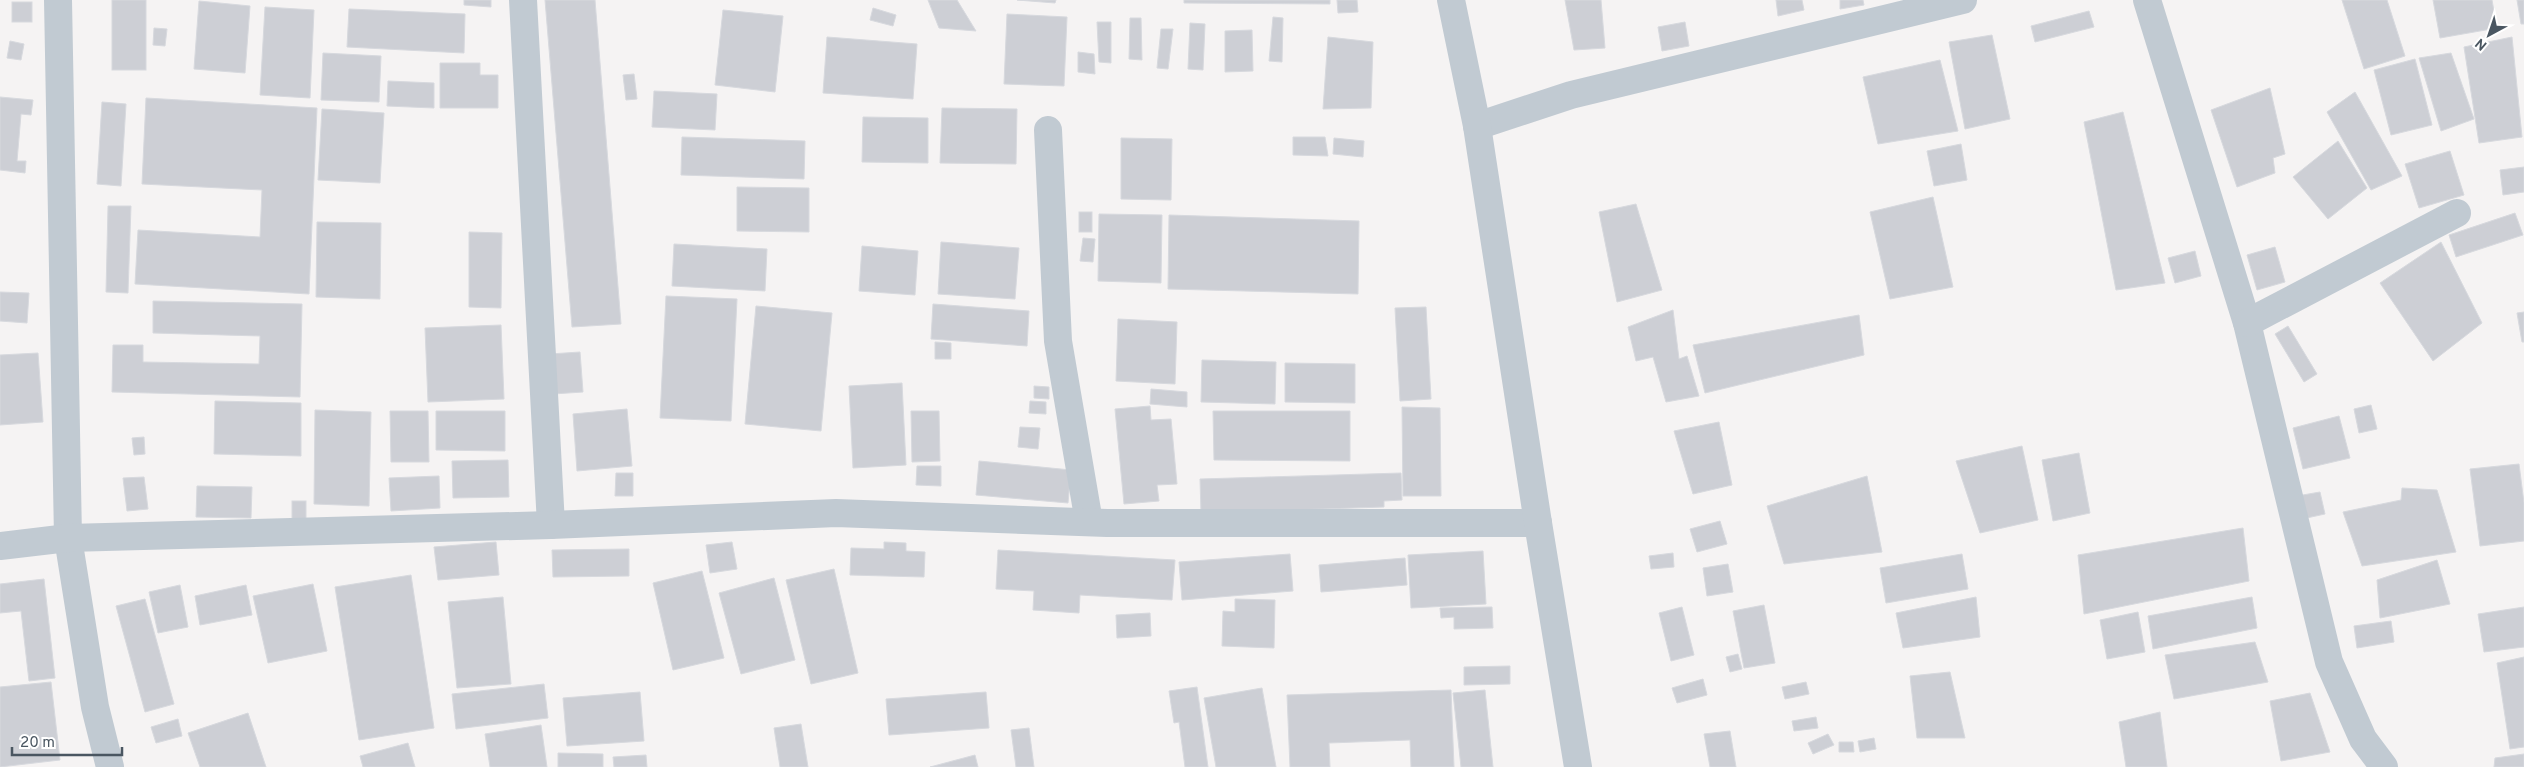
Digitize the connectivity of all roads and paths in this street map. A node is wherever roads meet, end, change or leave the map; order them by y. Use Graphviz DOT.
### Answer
graph roads {
  1 [pos="58,0"];
  2 [pos="523,0"];
  3 [pos="1451,0"];
  4 [pos="1963,0"];
  5 [pos="2147,0"];
  6 [pos="1478,126"];
  7 [pos="1048,130"];
  8 [pos="2457,213"];
  9 [pos="2247,323"];
  10 [pos="1089,522"];
  11 [pos="1538,523"];
  12 [pos="552,525"];
  13 [pos="68,538"];
  14 [pos="0,546"];
  15 [pos="110,767"];
  16 [pos="1578,767"];
  17 [pos="2384,767"];
  1 -- 13 [label="street"];
  2 -- 12 [label="street"];
  3 -- 6 [label="street"];
  4 -- 6 [label="street"];
  5 -- 9 [label="street"];
  6 -- 11 [label="street"];
  7 -- 10 [label="street"];
  8 -- 9 [label="street"];
  9 -- 17 [label="street"];
  10 -- 11 [label="street"];
  10 -- 12 [label="street"];
  11 -- 16 [label="street"];
  12 -- 13 [label="street"];
  13 -- 14 [label="street"];
  13 -- 15 [label="street"];
}
